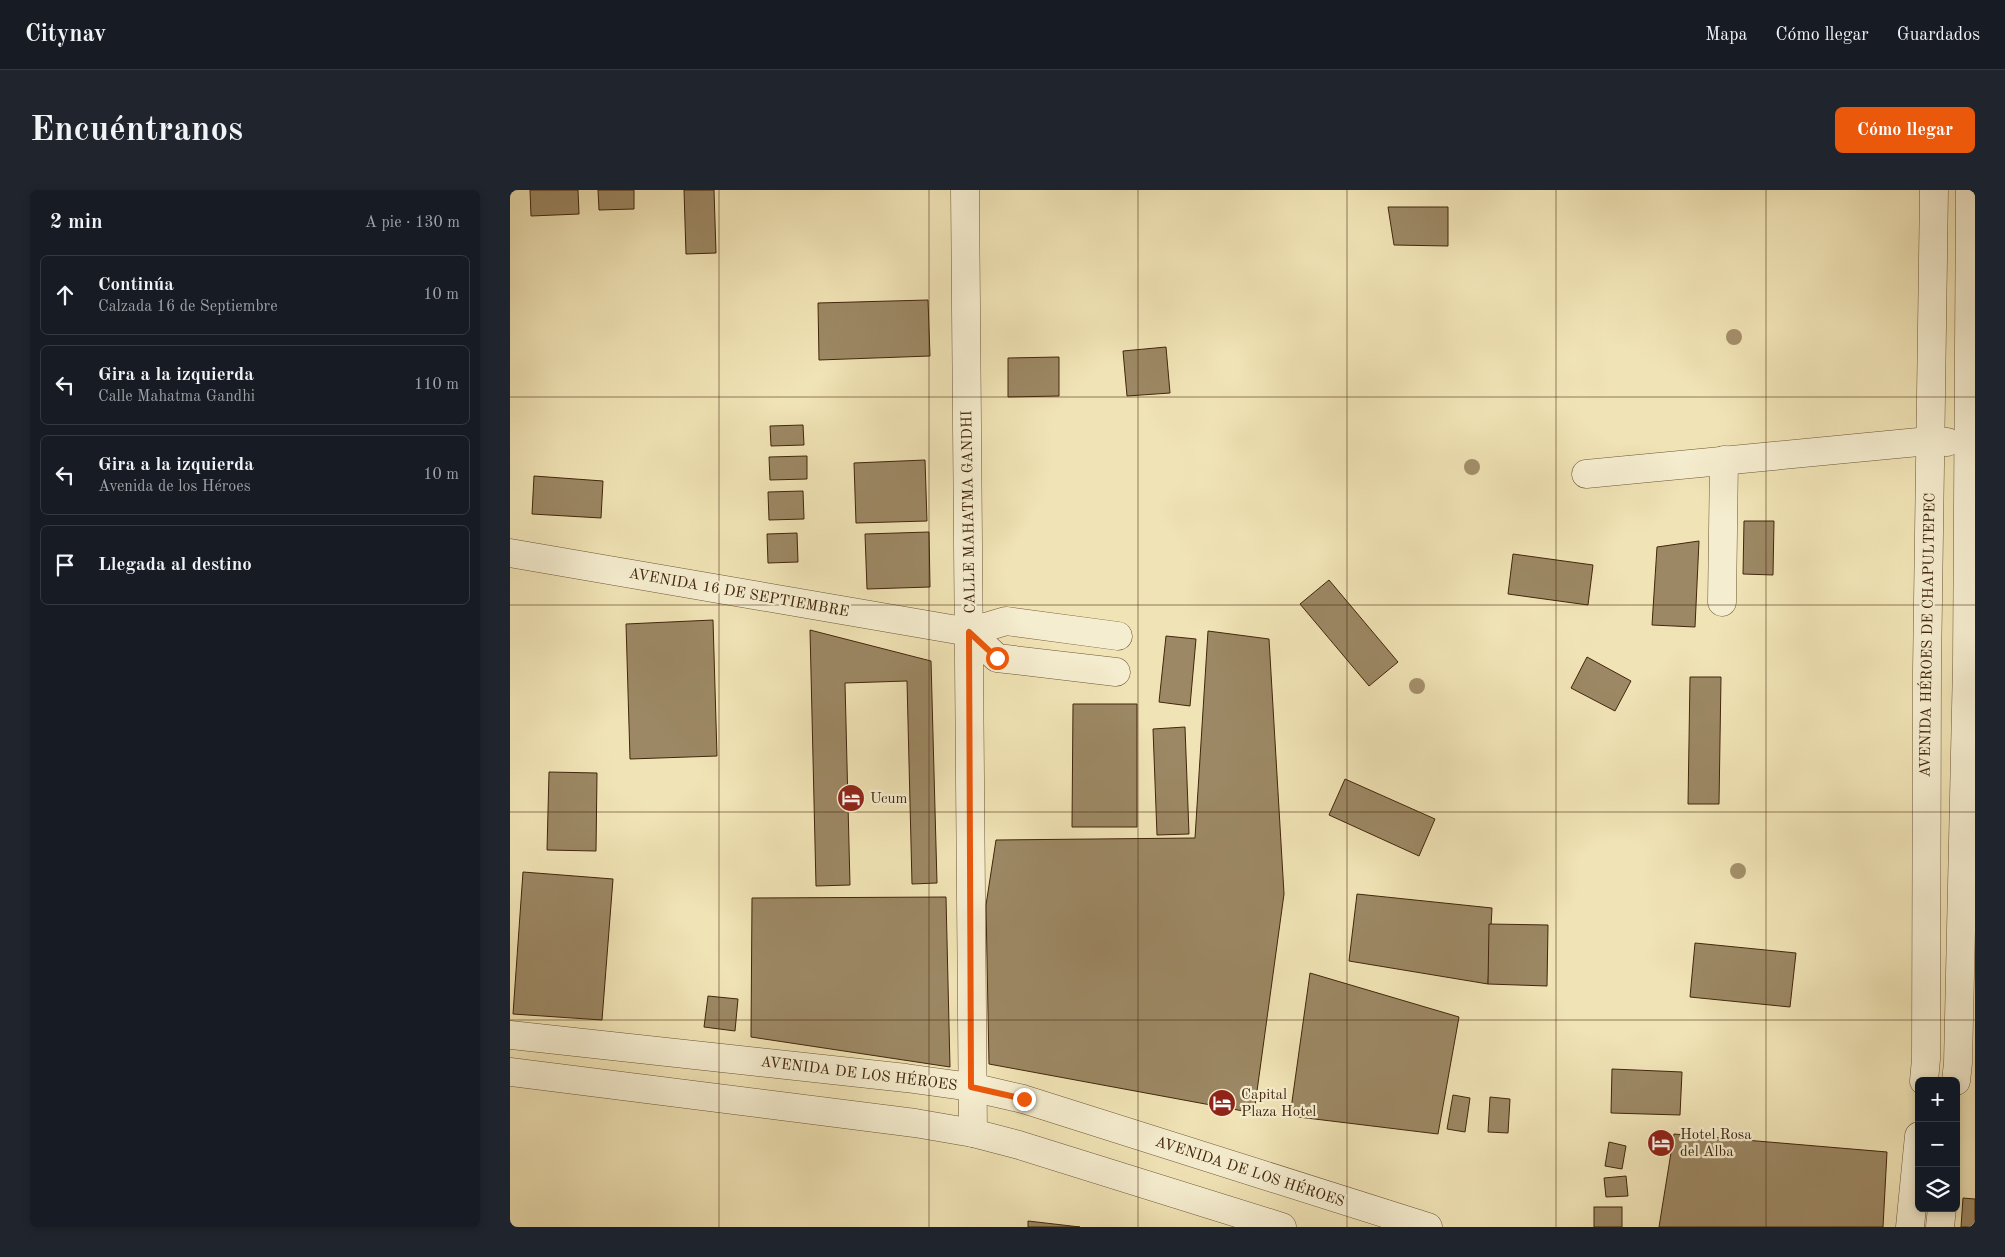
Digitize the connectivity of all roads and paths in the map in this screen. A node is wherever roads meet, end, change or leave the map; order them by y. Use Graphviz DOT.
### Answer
graph roads {
  1 [pos="965,190"];
  2 [pos="1934,190"];
  3 [pos="1970,190"];
  4 [pos="1929,441"];
  5 [pos="1968,442"];
  6 [pos="1724,460"];
  7 [pos="1586,474"];
  8 [pos="510,553"];
  9 [pos="1722,602"];
  10 [pos="969,632"];
  11 [pos="1118,636"];
  12 [pos="1971,665"];
  13 [pos="1927,670"];
  14 [pos="1116,672"];
  15 [pos="1926,706"];
  16 [pos="1970,710"];
  17 [pos="1925,1028"];
  18 [pos="1966,1031"];
  19 [pos="510,1035"];
  20 [pos="1963,1069"];
  21 [pos="1925,1070"];
  22 [pos="510,1072"];
  23 [pos="971,1087"];
  24 [pos="973,1133"];
  25 [pos="1916,1167"];
  26 [pos="1942,1212"];
  27 [pos="1282,1227"];
  28 [pos="1428,1227"];
  29 [pos="1910,1227"];
  30 [pos="1940,1227"];
  1 -- 10 [label="street, CALLE MAHATMA GANDHI"];
  2 -- 4 [label="street, AVENIDA HÉROES DE CHAPULTEPEC"];
  3 -- 5 [label="street"];
  4 -- 5 [label="street"];
  4 -- 6 [label="street"];
  4 -- 13 [label="street, AVENIDA HÉROES DE CHAPULTEPEC"];
  5 -- 12 [label="street"];
  6 -- 7 [label="street"];
  6 -- 9 [label="street"];
  8 -- 10 [label="street, AVENIDA 16 DE SEPTIEMBRE"];
  10 -- 11 [label="street"];
  10 -- 14 [label="street"];
  10 -- 23 [label="street, CALLE MAHATMA GANDHI"];
  12 -- 13 [label="street"];
  12 -- 16 [label="street"];
  13 -- 15 [label="street, AVENIDA HÉROES DE CHAPULTEPEC"];
  15 -- 16 [label="street"];
  15 -- 17 [label="street, AVENIDA HÉROES DE CHAPULTEPEC"];
  16 -- 18 [label="street"];
  17 -- 18 [label="street"];
  17 -- 21 [label="street, AVENIDA HÉROES DE CHAPULTEPEC"];
  18 -- 20 [label="street"];
  19 -- 23 [label="street, AVENIDA DE LOS HÉROES"];
  20 -- 21 [label="street"];
  22 -- 24 [label="street"];
  23 -- 24 [label="street, CALLE MAHATMA GANDHI"];
  23 -- 28 [label="street, AVENIDA DE LOS HÉROES"];
  24 -- 27 [label="street"];
  25 -- 29 [label="street"];
  26 -- 30 [label="street"];
}
